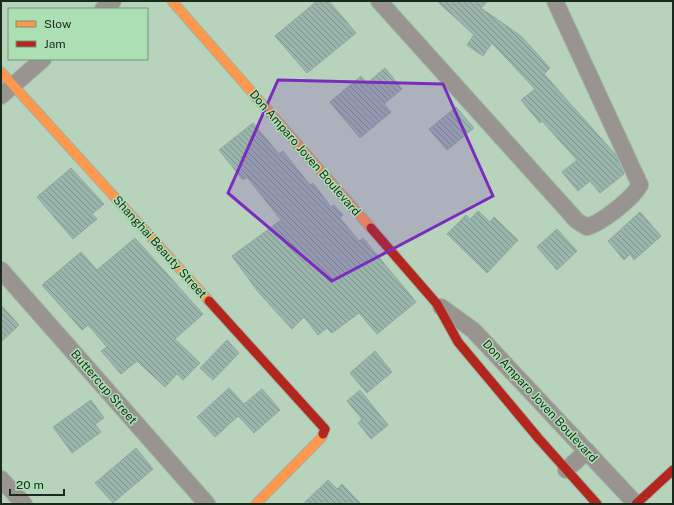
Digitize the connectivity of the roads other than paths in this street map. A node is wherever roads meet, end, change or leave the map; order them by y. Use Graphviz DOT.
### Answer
graph roads {
  1 [pos="113,1"];
  2 [pos="172,1"];
  3 [pos="379,1"];
  4 [pos="555,1"];
  5 [pos="104,8"];
  6 [pos="42,60"];
  7 [pos="1,72"];
  8 [pos="7,90"];
  9 [pos="1,270"];
  10 [pos="437,304"];
  11 [pos="515,374"];
  12 [pos="497,390"];
  13 [pos="558,421"];
  14 [pos="539,439"];
  15 [pos="587,451"];
  16 [pos="566,470"];
  17 [pos="673,470"];
  18 [pos="1,479"];
  19 [pos="24,504"];
  20 [pos="207,504"];
  21 [pos="256,504"];
  22 [pos="597,504"];
  23 [pos="636,504"];
  1 -- 5 [label="street"];
  2 -- 10 [label="street, Don Amparo Joven Boulevard"];
  3 -- 4 [label="street"];
  6 -- 8 [label="street"];
  7 -- 8 [label="street, Shanghai Beauty Street"];
  8 -- 21 [label="street, Shanghai Beauty Street"];
  9 -- 20 [label="street, Buttercup Street"];
  10 -- 11 [label="street, Don Amparo Joven Boulevard"];
  10 -- 12 [label="street, Don Amparo Joven Boulevard"];
  11 -- 12 [label="street"];
  11 -- 13 [label="street, Don Amparo Joven Boulevard"];
  12 -- 14 [label="street, Don Amparo Joven Boulevard"];
  13 -- 14 [label="street"];
  13 -- 15 [label="street, Don Amparo Joven Boulevard"];
  14 -- 16 [label="street, Don Amparo Joven Boulevard"];
  15 -- 16 [label="street"];
  15 -- 23 [label="street, Don Amparo Joven Boulevard"];
  16 -- 22 [label="street, Don Amparo Joven Boulevard"];
  17 -- 23 [label="street"];
  18 -- 19 [label="street"];
}
